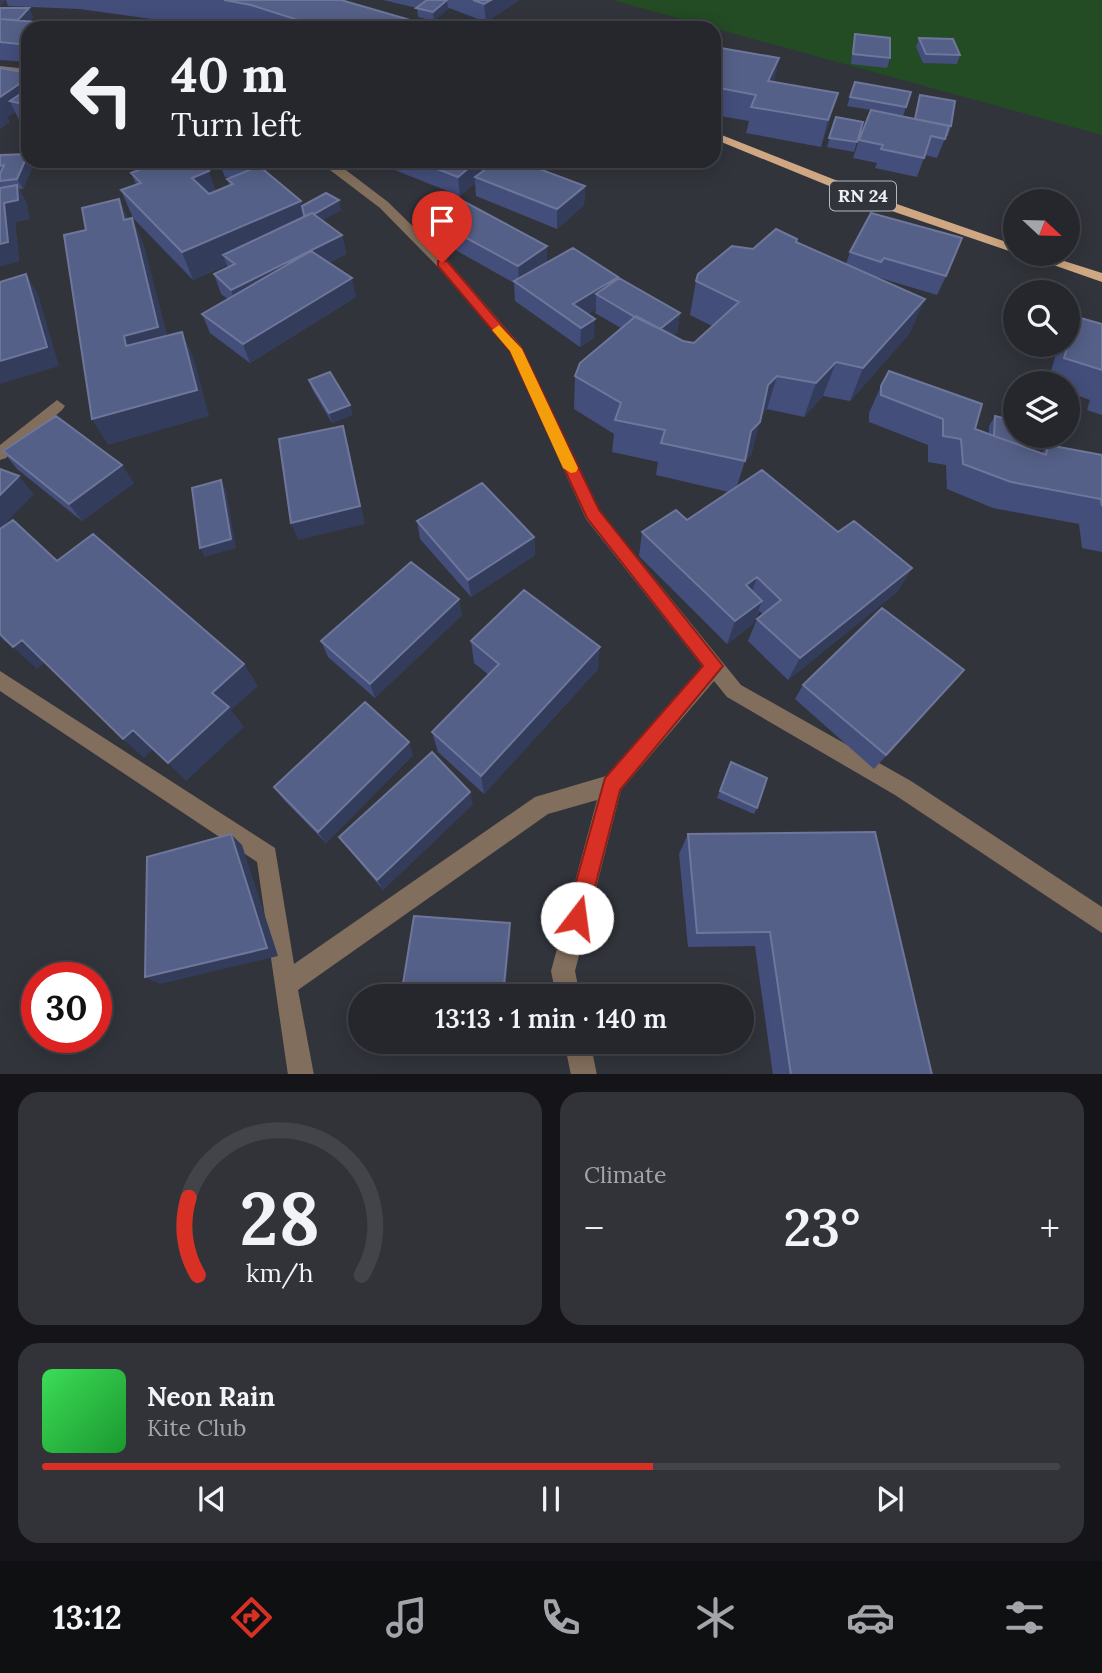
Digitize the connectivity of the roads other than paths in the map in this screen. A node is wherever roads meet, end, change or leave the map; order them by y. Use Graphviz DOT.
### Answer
graph roads {
  1 [pos="0,69"];
  2 [pos="21,71"];
  3 [pos="721,138"];
  4 [pos="335,168"];
  5 [pos="1003,245"];
  6 [pos="1066,266"];
  7 [pos="1102,278"];
  8 [pos="57,406"];
  9 [pos="0,454"];
  10 [pos="714,666"];
  11 [pos="0,680"];
  12 [pos="612,785"];
  13 [pos="1102,921"];
  14 [pos="566,984"];
  15 [pos="285,985"];
  16 [pos="580,1054"];
  17 [pos="301,1074"];
  18 [pos="584,1074"];
  1 -- 2 [label="street"];
  3 -- 5 [label="main road, RN 24"];
  4 -- 10 [label="street"];
  6 -- 7 [label="main road"];
  8 -- 9 [label="street"];
  10 -- 12 [label="street"];
  10 -- 13 [label="street"];
  11 -- 15 [label="street"];
  12 -- 14 [label="street"];
  12 -- 15 [label="street"];
  15 -- 17 [label="street"];
  16 -- 18 [label="street"];
}
